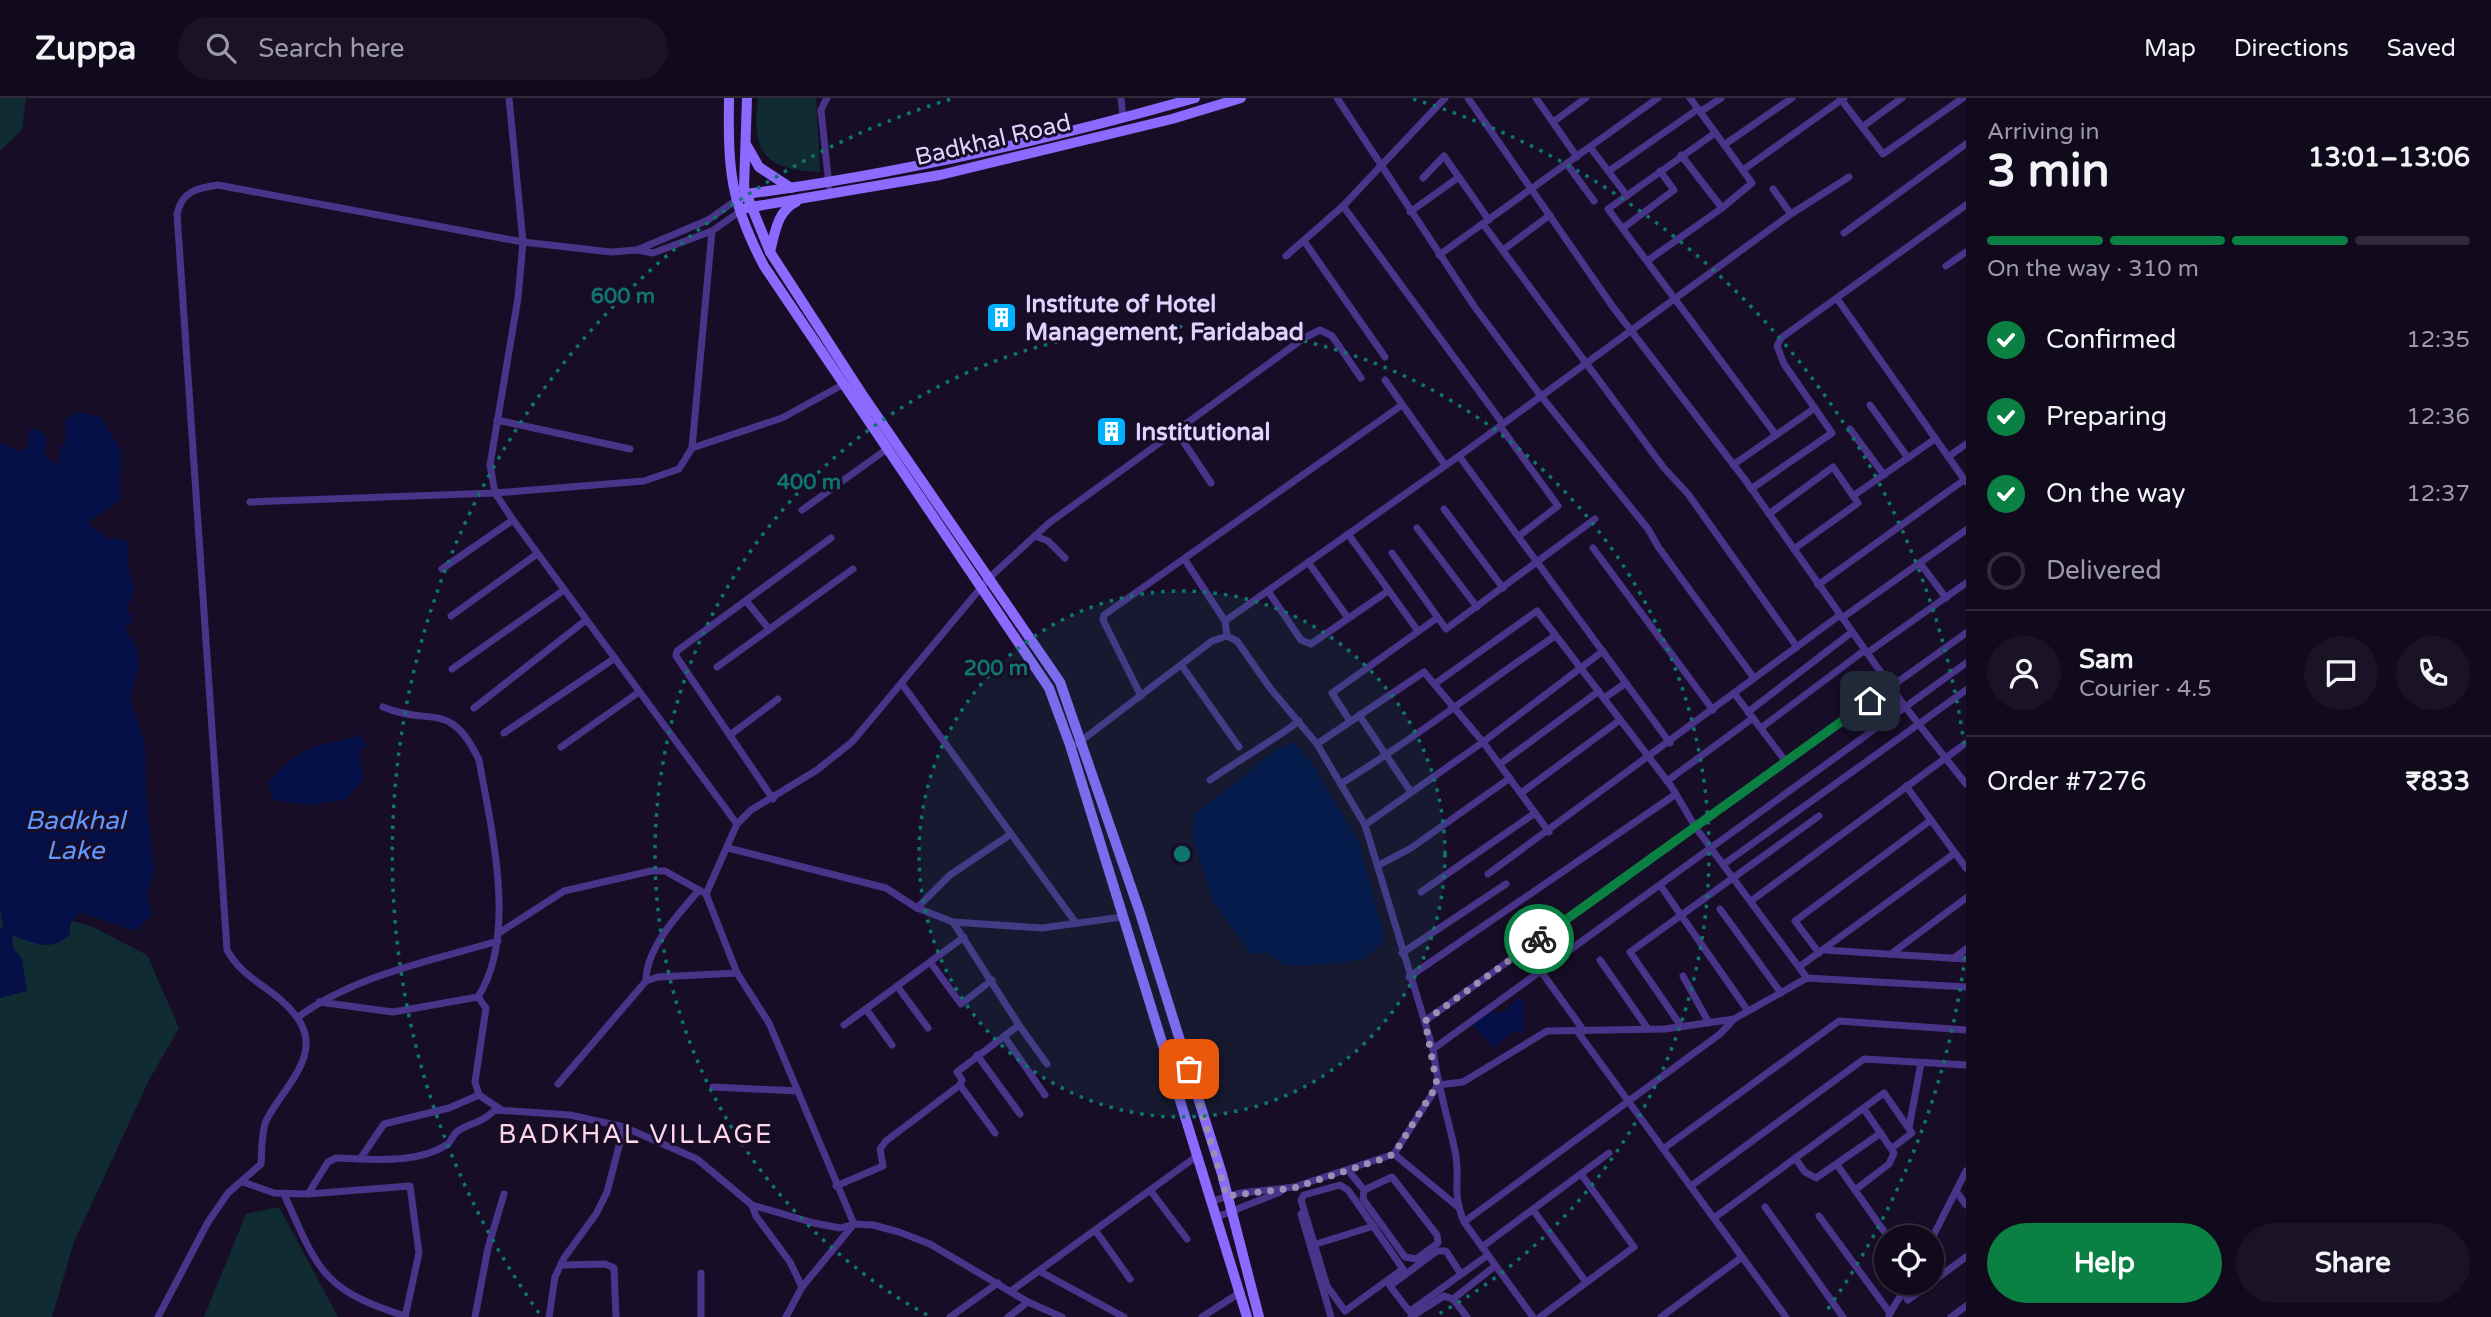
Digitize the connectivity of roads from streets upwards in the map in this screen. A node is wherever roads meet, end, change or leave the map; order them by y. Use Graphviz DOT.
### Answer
graph roads {
  1 [pos="509,98"];
  2 [pos="729,98"];
  3 [pos="747,98"];
  4 [pos="1121,98"];
  5 [pos="1195,98"];
  6 [pos="1241,98"];
  7 [pos="1337,98"];
  8 [pos="1445,98"];
  9 [pos="1468,98"];
  10 [pos="1536,98"];
  11 [pos="1585,98"];
  12 [pos="1658,98"];
  13 [pos="1690,98"];
  14 [pos="1721,98"];
  15 [pos="1792,98"];
  16 [pos="1902,98"];
  17 [pos="1963,98"];
  18 [pos="814,99"];
  19 [pos="1842,99"];
  20 [pos="825,101"];
  21 [pos="1699,111"];
  22 [pos="1123,118"];
  23 [pos="1553,122"];
  24 [pos="1862,127"];
  25 [pos="1715,132"];
  26 [pos="746,144"];
  27 [pos="1966,144"];
  28 [pos="1724,145"];
  29 [pos="1590,147"];
  30 [pos="1681,155"];
  31 [pos="1577,157"];
  32 [pos="1567,164"];
  33 [pos="1379,166"];
  34 [pos="1743,170"];
  35 [pos="1660,171"];
  36 [pos="1609,172"];
  37 [pos="1459,177"];
  38 [pos="1849,177"];
  39 [pos="1423,178"];
  40 [pos="828,183"];
  41 [pos="791,188"];
  42 [pos="1532,189"];
  43 [pos="1773,189"];
  44 [pos="746,194"];
  45 [pos="830,195"];
  46 [pos="1627,196"];
  47 [pos="805,198"];
  48 [pos="735,201"];
  49 [pos="1594,201"];
  50 [pos="1966,205"];
  51 [pos="750,206"];
  52 [pos="1343,206"];
  53 [pos="1723,208"];
  54 [pos="739,212"];
  55 [pos="1410,212"];
  56 [pos="1791,214"];
  57 [pos="1550,215"];
  58 [pos="1486,222"];
  59 [pos="1623,228"];
  60 [pos="712,231"];
  61 [pos="1844,233"];
  62 [pos="1304,241"];
  63 [pos="523,242"];
  64 [pos="637,250"];
  65 [pos="1503,250"];
  66 [pos="770,252"];
  67 [pos="1966,252"];
  68 [pos="1439,255"];
  69 [pos="1286,256"];
  70 [pos="1647,261"];
  71 [pos="1946,266"];
  72 [pos="1675,299"];
  73 [pos="1838,300"];
  74 [pos="1631,331"];
  75 [pos="833,347"];
  76 [pos="822,354"];
  77 [pos="1385,357"];
  78 [pos="1586,363"];
  79 [pos="1361,378"];
  80 [pos="1385,380"];
  81 [pos="842,385"];
  82 [pos="1541,396"];
  83 [pos="1402,405"];
  84 [pos="1870,405"];
  85 [pos="1815,408"];
  86 [pos="497,420"];
  87 [pos="1501,425"];
  88 [pos="1850,429"];
  89 [pos="1177,432"];
  90 [pos="1776,435"];
  91 [pos="1935,439"];
  92 [pos="1966,444"];
  93 [pos="630,449"];
  94 [pos="692,449"];
  95 [pos="887,449"];
  96 [pos="1459,456"];
  97 [pos="1948,457"];
  98 [pos="1908,458"];
  99 [pos="1445,465"];
  100 [pos="1733,465"];
  101 [pos="1884,474"];
  102 [pos="1965,481"];
  103 [pos="1211,483"];
  104 [pos="1751,488"];
  105 [pos="495,493"];
  106 [pos="1853,496"];
  107 [pos="250,502"];
  108 [pos="1444,509"];
  109 [pos="802,510"];
  110 [pos="1769,514"];
  111 [pos="1595,519"];
  112 [pos="513,520"];
  113 [pos="1417,528"];
  114 [pos="1966,530"];
  115 [pos="1348,534"];
  116 [pos="1035,536"];
  117 [pos="1519,536"];
  118 [pos="831,538"];
  119 [pos="1593,548"];
  120 [pos="1794,549"];
  121 [pos="537,554"];
  122 [pos="1392,554"];
  123 [pos="1065,558"];
  124 [pos="1185,560"];
  125 [pos="1308,562"];
  126 [pos="1538,562"];
  127 [pos="1920,563"];
  128 [pos="442,569"];
  129 [pos="853,569"];
  130 [pos="986,583"];
  131 [pos="1966,583"];
  132 [pos="1818,585"];
  133 [pos="1503,588"];
  134 [pos="564,590"];
  135 [pos="1268,591"];
  136 [pos="1388,591"];
  137 [pos="1946,597"];
  138 [pos="747,602"];
  139 [pos="1477,607"];
  140 [pos="451,616"];
  141 [pos="1841,617"];
  142 [pos="1348,618"];
  143 [pos="1437,618"];
  144 [pos="586,620"];
  145 [pos="1225,621"];
  146 [pos="769,629"];
  147 [pos="1418,631"];
  148 [pos="1852,632"];
  149 [pos="1966,633"];
  150 [pos="1555,635"];
  151 [pos="1227,636"];
  152 [pos="1797,647"];
  153 [pos="1603,651"];
  154 [pos="1866,652"];
  155 [pos="615,658"];
  156 [pos="1966,663"];
  157 [pos="1182,666"];
  158 [pos="717,667"];
  159 [pos="1580,667"];
  160 [pos="452,669"];
  161 [pos="1754,678"];
  162 [pos="1436,683"];
  163 [pos="1626,683"];
  164 [pos="902,684"];
  165 [pos="1891,686"];
  166 [pos="1966,691"];
  167 [pos="639,692"];
  168 [pos="1734,693"];
  169 [pos="1602,695"];
  170 [pos="1141,696"];
  171 [pos="778,699"];
  172 [pos="1453,706"];
  173 [pos="383,707"];
  174 [pos="474,708"];
  175 [pos="1906,708"];
  176 [pos="1713,710"];
  177 [pos="1359,715"];
  178 [pos="1751,715"];
  179 [pos="1620,720"];
  180 [pos="1299,721"];
  181 [pos="1350,721"];
  182 [pos="1918,724"];
  183 [pos="1761,728"];
  184 [pos="504,733"];
  185 [pos="730,735"];
  186 [pos="1081,741"];
  187 [pos="1483,742"];
  188 [pos="1670,743"];
  189 [pos="1966,743"];
  190 [pos="1317,744"];
  191 [pos="561,747"];
  192 [pos="1239,747"];
  193 [pos="1071,748"];
  194 [pos="1387,755"];
  195 [pos="1946,757"];
  196 [pos="1648,758"];
  197 [pos="1786,762"];
  198 [pos="1500,764"];
  199 [pos="1510,778"];
  200 [pos="1210,780"];
  201 [pos="1667,781"];
  202 [pos="1342,783"];
  203 [pos="1966,784"];
  204 [pos="1906,786"];
  205 [pos="1411,792"];
  206 [pos="1521,793"];
  207 [pos="1676,794"];
  208 [pos="773,799"];
  209 [pos="1535,813"];
  210 [pos="1818,816"];
  211 [pos="1931,820"];
  212 [pos="737,824"];
  213 [pos="1366,825"];
  214 [pos="1696,828"];
  215 [pos="1549,832"];
  216 [pos="1011,834"];
  217 [pos="728,848"];
  218 [pos="1712,848"];
  219 [pos="1955,853"];
  220 [pos="1724,864"];
  221 [pos="1379,865"];
  222 [pos="1966,869"];
  223 [pos="1488,874"];
  224 [pos="1734,877"];
  225 [pos="1506,884"];
  226 [pos="1660,885"];
  227 [pos="703,892"];
  228 [pos="1421,892"];
  229 [pos="1966,898"];
  230 [pos="1751,901"];
  231 [pos="917,908"];
  232 [pos="1720,909"];
  233 [pos="1680,916"];
  234 [pos="1122,917"];
  235 [pos="953,922"];
  236 [pos="1076,923"];
  237 [pos="498,937"];
  238 [pos="964,937"];
  239 [pos="1966,949"];
  240 [pos="1821,951"];
  241 [pos="1402,953"];
  242 [pos="1891,954"];
  243 [pos="1953,959"];
  244 [pos="1966,959"];
  245 [pos="1600,960"];
  246 [pos="930,962"];
  247 [pos="1800,967"];
  248 [pos="1540,970"];
  249 [pos="737,973"];
  250 [pos="1683,976"];
  251 [pos="1409,978"];
  252 [pos="1807,978"];
  253 [pos="646,981"];
  254 [pos="992,981"];
  255 [pos="897,986"];
  256 [pos="1966,987"];
  257 [pos="1781,993"];
  258 [pos="478,997"];
  259 [pos="319,1002"];
  260 [pos="866,1009"];
  261 [pos="1748,1011"];
  262 [pos="298,1017"];
  263 [pos="1734,1019"];
  264 [pos="1425,1021"];
  265 [pos="1709,1023"];
  266 [pos="844,1025"];
  267 [pos="1019,1025"];
  268 [pos="1681,1026"];
  269 [pos="928,1028"];
  270 [pos="1648,1029"];
  271 [pos="1966,1030"];
  272 [pos="1581,1031"];
  273 [pos="1004,1035"];
  274 [pos="892,1045"];
  275 [pos="1433,1049"];
  276 [pos="977,1055"];
  277 [pos="1921,1062"];
  278 [pos="1047,1064"];
  279 [pos="1966,1065"];
  280 [pos="558,1084"];
  281 [pos="960,1085"];
  282 [pos="1437,1085"];
  283 [pos="713,1087"];
  284 [pos="798,1091"];
  285 [pos="479,1095"];
  286 [pos="1045,1095"];
  287 [pos="1628,1101"];
  288 [pos="1864,1109"];
  289 [pos="500,1110"];
  290 [pos="1020,1114"];
  291 [pos="624,1127"];
  292 [pos="1909,1128"];
  293 [pos="995,1133"];
  294 [pos="1881,1133"];
  295 [pos="1892,1148"];
  296 [pos="1664,1149"];
  297 [pos="1609,1153"];
  298 [pos="1394,1154"];
  299 [pos="1196,1156"];
  300 [pos="360,1158"];
  301 [pos="1795,1158"];
  302 [pos="1838,1166"];
  303 [pos="1348,1170"];
  304 [pos="1966,1171"];
  305 [pos="1581,1174"];
  306 [pos="243,1182"];
  307 [pos="836,1186"];
  308 [pos="1691,1186"];
  309 [pos="1294,1188"];
  310 [pos="1150,1190"];
  311 [pos="1284,1190"];
  312 [pos="1364,1190"];
  313 [pos="1855,1190"];
  314 [pos="1956,1191"];
  315 [pos="284,1194"];
  316 [pos="308,1194"];
  317 [pos="504,1194"];
  318 [pos="1227,1196"];
  319 [pos="1212,1200"];
  320 [pos="752,1205"];
  321 [pos="1966,1205"];
  322 [pos="1458,1207"];
  323 [pos="1765,1207"];
  324 [pos="1533,1210"];
  325 [pos="1232,1212"];
  326 [pos="1819,1216"];
  327 [pos="1217,1217"];
  328 [pos="1714,1218"];
  329 [pos="1464,1222"];
  330 [pos="853,1224"];
  331 [pos="1880,1225"];
  332 [pos="1939,1225"];
  333 [pos="1374,1226"];
  334 [pos="1095,1230"];
  335 [pos="1187,1240"];
  336 [pos="1312,1245"];
  337 [pos="1482,1247"];
  338 [pos="1488,1255"];
  339 [pos="1742,1257"];
  340 [pos="1966,1257"];
  341 [pos="561,1265"];
  342 [pos="1496,1266"];
  343 [pos="1039,1271"];
  344 [pos="701,1273"];
  345 [pos="1461,1274"];
  346 [pos="1944,1274"];
  347 [pos="1130,1279"];
  348 [pos="1586,1282"];
  349 [pos="998,1283"];
  350 [pos="802,1287"];
  351 [pos="1011,1292"];
  352 [pos="1241,1292"];
  353 [pos="1901,1295"];
  354 [pos="1453,1299"];
  355 [pos="1028,1302"];
  356 [pos="1966,1306"];
  357 [pos="1889,1315"];
  358 [pos="158,1317"];
  359 [pos="405,1317"];
  360 [pos="475,1317"];
  361 [pos="549,1317"];
  362 [pos="616,1317"];
  363 [pos="701,1317"];
  364 [pos="786,1317"];
  365 [pos="950,1317"];
  366 [pos="1008,1317"];
  367 [pos="1062,1317"];
  368 [pos="1124,1317"];
  369 [pos="1202,1317"];
  370 [pos="1247,1317"];
  371 [pos="1259,1317"];
  372 [pos="1331,1317"];
  373 [pos="1411,1317"];
  374 [pos="1467,1317"];
  375 [pos="1533,1317"];
  376 [pos="1540,1317"];
  377 [pos="1661,1317"];
  378 [pos="1786,1317"];
  379 [pos="1843,1317"];
  380 [pos="1951,1317"];
  1 -- 63 [label="street"];
  2 -- 48 [label="street"];
  3 -- 26 [label="street"];
  4 -- 22 [label="street"];
  5 -- 22 [label="street, Badkhal Road"];
  6 -- 45 [label="street, Badkhal Road"];
  7 -- 33 [label="street"];
  8 -- 33 [label="street"];
  9 -- 42 [label="street"];
  10 -- 23 [label="street"];
  11 -- 23 [label="street"];
  12 -- 29 [label="street"];
  13 -- 21 [label="street"];
  14 -- 21 [label="street"];
  15 -- 28 [label="street"];
  16 -- 24 [label="street"];
  17 -- 24 [label="street"];
  18 -- 20 [label="street"];
  19 -- 24 [label="street"];
  19 -- 34 [label="street"];
  20 -- 40 [label="street"];
  21 -- 25 [label="street"];
  21 -- 36 [label="street"];
  22 -- 40 [label="street, Badkhal Road"];
  23 -- 31 [label="street"];
  25 -- 28 [label="street"];
  25 -- 30 [label="street"];
  26 -- 41 [label="street"];
  26 -- 44 [label="street"];
  27 -- 61 [label="street"];
  28 -- 34 [label="street"];
  29 -- 31 [label="street"];
  29 -- 36 [label="street"];
  30 -- 35 [label="street"];
  30 -- 53 [label="street"];
  31 -- 32 [label="street"];
  32 -- 42 [label="street"];
  32 -- 49 [label="street"];
  33 -- 52 [label="street"];
  33 -- 55 [label="street"];
  34 -- 53 [label="street"];
  35 -- 46 [label="street"];
  35 -- 59 [label="street"];
  36 -- 46 [label="street"];
  37 -- 39 [label="street"];
  37 -- 55 [label="street"];
  37 -- 58 [label="street"];
  38 -- 56 [label="street"];
  40 -- 41 [label="street, Badkhal Road"];
  40 -- 45 [label="street"];
  41 -- 44 [label="street, Badkhal Road"];
  42 -- 57 [label="street"];
  42 -- 58 [label="street"];
  43 -- 56 [label="street"];
  44 -- 48 [label="street"];
  44 -- 51 [label="street"];
  45 -- 47 [label="street, Badkhal Road"];
  46 -- 59 [label="street"];
  47 -- 51 [label="street, Badkhal Road"];
  47 -- 66 [label="street"];
  48 -- 54 [label="street"];
  48 -- 64 [label="street"];
  50 -- 73 [label="street"];
  51 -- 54 [label="street"];
  51 -- 66 [label="street"];
  52 -- 62 [label="street"];
  52 -- 87 [label="street"];
  53 -- 70 [label="street"];
  54 -- 60 [label="street"];
  54 -- 76 [label="street"];
  55 -- 68 [label="street"];
  56 -- 72 [label="street"];
  57 -- 65 [label="street"];
  57 -- 74 [label="street"];
  58 -- 65 [label="street"];
  58 -- 68 [label="street"];
  59 -- 70 [label="street"];
  60 -- 64 [label="street"];
  60 -- 94 [label="street"];
  62 -- 69 [label="street"];
  62 -- 77 [label="street"];
  63 -- 64 [label="street"];
  63 -- 86 [label="street"];
  63 -- 262 [label="street"];
  65 -- 78 [label="street"];
  66 -- 75 [label="street"];
  67 -- 71 [label="street"];
  68 -- 82 [label="street"];
  70 -- 72 [label="street"];
  72 -- 74 [label="street"];
  72 -- 90 [label="street"];
  73 -- 85 [label="street"];
  73 -- 91 [label="street"];
  74 -- 78 [label="street"];
  74 -- 100 [label="street"];
  75 -- 76 [label="street"];
  75 -- 130 [label="street"];
  76 -- 81 [label="street"];
  78 -- 82 [label="street"];
  78 -- 152 [label="street"];
  79 -- 89 [label="street"];
  80 -- 83 [label="street"];
  81 -- 94 [label="street"];
  81 -- 95 [label="street"];
  82 -- 87 [label="street"];
  82 -- 161 [label="street"];
  83 -- 99 [label="street"];
  83 -- 124 [label="street"];
  84 -- 98 [label="street"];
  85 -- 90 [label="street"];
  85 -- 104 [label="street"];
  86 -- 93 [label="street"];
  86 -- 105 [label="street"];
  87 -- 96 [label="street"];
  87 -- 117 [label="street"];
  88 -- 101 [label="street"];
  89 -- 103 [label="street"];
  89 -- 116 [label="street"];
  90 -- 100 [label="street"];
  91 -- 97 [label="street"];
  91 -- 98 [label="street"];
  92 -- 97 [label="street"];
  94 -- 105 [label="street"];
  95 -- 109 [label="street"];
  95 -- 130 [label="street"];
  96 -- 99 [label="street"];
  96 -- 117 [label="street"];
  97 -- 102 [label="street"];
  98 -- 101 [label="street"];
  99 -- 115 [label="street"];
  100 -- 104 [label="street"];
  101 -- 106 [label="street"];
  102 -- 132 [label="street"];
  104 -- 110 [label="street"];
  105 -- 107 [label="street"];
  105 -- 112 [label="street"];
  106 -- 110 [label="street"];
  106 -- 120 [label="street"];
  108 -- 133 [label="street"];
  110 -- 120 [label="street"];
  111 -- 126 [label="street"];
  112 -- 121 [label="street"];
  112 -- 128 [label="street"];
  113 -- 139 [label="street"];
  114 -- 127 [label="street"];
  115 -- 125 [label="street"];
  115 -- 136 [label="street"];
  116 -- 123 [label="street"];
  116 -- 130 [label="street"];
  117 -- 126 [label="street"];
  118 -- 138 [label="street"];
  119 -- 176 [label="street"];
  120 -- 132 [label="street"];
  121 -- 134 [label="street"];
  121 -- 140 [label="street"];
  122 -- 143 [label="street"];
  124 -- 145 [label="street"];
  124 -- 170 [label="street"];
  125 -- 135 [label="street"];
  125 -- 142 [label="street"];
  126 -- 133 [label="street"];
  126 -- 153 [label="street"];
  127 -- 137 [label="street"];
  127 -- 141 [label="street"];
  129 -- 146 [label="street"];
  130 -- 164 [label="street"];
  130 -- 186 [label="street"];
  130 -- 193 [label="street"];
  131 -- 137 [label="street"];
  132 -- 141 [label="street"];
  133 -- 139 [label="street"];
  134 -- 144 [label="street"];
  134 -- 160 [label="street"];
  135 -- 142 [label="street"];
  135 -- 145 [label="street"];
  136 -- 142 [label="street"];
  136 -- 147 [label="street"];
  137 -- 154 [label="street"];
  138 -- 146 [label="street"];
  138 -- 185 [label="street"];
  139 -- 143 [label="street"];
  141 -- 148 [label="street"];
  141 -- 152 [label="street"];
  143 -- 147 [label="street"];
  144 -- 155 [label="street"];
  144 -- 174 [label="street"];
  145 -- 151 [label="street"];
  146 -- 158 [label="street"];
  147 -- 181 [label="street"];
  148 -- 154 [label="street"];
  148 -- 178 [label="street"];
  149 -- 165 [label="street"];
  150 -- 159 [label="street"];
  150 -- 162 [label="street"];
  150 -- 172 [label="street"];
  151 -- 157 [label="street"];
  151 -- 180 [label="street"];
  152 -- 161 [label="street"];
  153 -- 159 [label="street"];
  153 -- 163 [label="street"];
  154 -- 165 [label="street"];
  154 -- 183 [label="street"];
  155 -- 167 [label="street"];
  155 -- 184 [label="street"];
  156 -- 175 [label="street"];
  157 -- 170 [label="street"];
  157 -- 192 [label="street"];
  159 -- 169 [label="street"];
  159 -- 187 [label="street"];
  161 -- 168 [label="street"];
  162 -- 172 [label="street"];
  162 -- 177 [label="street"];
  163 -- 169 [label="street"];
  163 -- 188 [label="street"];
  164 -- 208 [label="street"];
  164 -- 216 [label="street"];
  165 -- 175 [label="street"];
  165 -- 197 [label="street"];
  166 -- 182 [label="street"];
  167 -- 191 [label="street"];
  167 -- 212 [label="street"];
  168 -- 176 [label="street"];
  168 -- 178 [label="street"];
  169 -- 179 [label="street"];
  169 -- 198 [label="street"];
  170 -- 186 [label="street"];
  171 -- 185 [label="street"];
  172 -- 187 [label="street"];
  172 -- 194 [label="street"];
  173 -- 237 [label="street"];
  175 -- 182 [label="street"];
  175 -- 218 [label="street"];
  176 -- 188 [label="street"];
  177 -- 181 [label="street"];
  177 -- 194 [label="street"];
  178 -- 183 [label="street"];
  178 -- 201 [label="street"];
  179 -- 196 [label="street"];
  179 -- 206 [label="street"];
  180 -- 190 [label="street"];
  180 -- 200 [label="street"];
  181 -- 190 [label="street"];
  182 -- 195 [label="street"];
  182 -- 220 [label="street"];
  183 -- 197 [label="street"];
  185 -- 208 [label="street"];
  186 -- 193 [label="street"];
  186 -- 318 [label="street"];
  187 -- 198 [label="street"];
  187 -- 205 [label="street"];
  188 -- 196 [label="street"];
  189 -- 195 [label="street"];
  190 -- 202 [label="street"];
  193 -- 234 [label="street"];
  194 -- 202 [label="street"];
  194 -- 205 [label="street"];
  195 -- 203 [label="street"];
  195 -- 204 [label="street"];
  196 -- 201 [label="street"];
  196 -- 215 [label="street"];
  197 -- 214 [label="street"];
  198 -- 199 [label="street"];
  199 -- 206 [label="street"];
  199 -- 221 [label="street"];
  201 -- 207 [label="street"];
  202 -- 213 [label="street"];
  204 -- 211 [label="street"];
  204 -- 230 [label="street"];
  205 -- 213 [label="street"];
  206 -- 209 [label="street"];
  207 -- 214 [label="street"];
  207 -- 251 [label="street"];
  208 -- 212 [label="street"];
  209 -- 215 [label="street"];
  209 -- 228 [label="street"];
  210 -- 224 [label="street"];
  211 -- 219 [label="street"];
  211 -- 240 [label="street"];
  212 -- 217 [label="street"];
  213 -- 221 [label="street"];
  214 -- 218 [label="street"];
  214 -- 264 [label="street"];
  215 -- 223 [label="street"];
  216 -- 231 [label="street"];
  216 -- 236 [label="street"];
  217 -- 227 [label="street"];
  217 -- 231 [label="street"];
  218 -- 220 [label="street"];
  218 -- 226 [label="street"];
  219 -- 222 [label="street"];
  219 -- 240 [label="street"];
  220 -- 224 [label="street"];
  221 -- 241 [label="street"];
  224 -- 230 [label="street"];
  224 -- 233 [label="street"];
  225 -- 241 [label="street"];
  226 -- 233 [label="street"];
  226 -- 248 [label="street"];
  227 -- 237 [label="street"];
  227 -- 249 [label="street"];
  227 -- 253 [label="street"];
  229 -- 242 [label="street"];
  230 -- 247 [label="street"];
  231 -- 235 [label="street"];
  232 -- 257 [label="street"];
  233 -- 261 [label="street"];
  233 -- 268 [label="street"];
  234 -- 236 [label="street"];
  234 -- 299 [label="street"];
  235 -- 236 [label="street"];
  235 -- 238 [label="street"];
  237 -- 258 [label="street"];
  237 -- 259 [label="street"];
  238 -- 246 [label="street"];
  238 -- 254 [label="street"];
  239 -- 243 [label="street"];
  240 -- 242 [label="street"];
  240 -- 247 [label="street"];
  241 -- 251 [label="street"];
  242 -- 243 [label="street"];
  243 -- 244 [label="street"];
  245 -- 270 [label="street"];
  246 -- 254 [label="street"];
  246 -- 255 [label="street"];
  247 -- 252 [label="street"];
  248 -- 272 [label="street"];
  248 -- 275 [label="street"];
  249 -- 253 [label="street"];
  249 -- 284 [label="street"];
  250 -- 265 [label="street"];
  251 -- 264 [label="street"];
  252 -- 256 [label="street"];
  252 -- 257 [label="street"];
  253 -- 280 [label="street"];
  254 -- 267 [label="street"];
  255 -- 260 [label="street"];
  255 -- 269 [label="street"];
  257 -- 261 [label="street"];
  258 -- 259 [label="street"];
  258 -- 285 [label="street"];
  259 -- 262 [label="street"];
  260 -- 266 [label="street"];
  260 -- 274 [label="street"];
  261 -- 263 [label="street"];
  262 -- 306 [label="street"];
  263 -- 265 [label="street"];
  263 -- 287 [label="street"];
  264 -- 275 [label="street"];
  265 -- 268 [label="street"];
  267 -- 273 [label="street"];
  267 -- 278 [label="street"];
  268 -- 270 [label="street"];
  270 -- 272 [label="street"];
  271 -- 296 [label="street"];
  272 -- 282 [label="street"];
  272 -- 287 [label="street"];
  273 -- 276 [label="street"];
  273 -- 286 [label="street"];
  275 -- 282 [label="street"];
  276 -- 281 [label="street"];
  276 -- 290 [label="street"];
  277 -- 279 [label="street"];
  277 -- 292 [label="street"];
  277 -- 308 [label="street"];
  281 -- 293 [label="street"];
  281 -- 307 [label="street"];
  282 -- 298 [label="street"];
  282 -- 322 [label="street"];
  283 -- 284 [label="street"];
  284 -- 307 [label="street"];
  285 -- 289 [label="street"];
  285 -- 300 [label="street"];
  287 -- 296 [label="street"];
  287 -- 329 [label="street"];
  288 -- 292 [label="street"];
  288 -- 294 [label="street"];
  288 -- 301 [label="street"];
  289 -- 291 [label="street"];
  289 -- 300 [label="street"];
  291 -- 320 [label="street"];
  291 -- 341 [label="street"];
  292 -- 295 [label="street"];
  294 -- 295 [label="street"];
  294 -- 302 [label="street"];
  295 -- 313 [label="street"];
  296 -- 308 [label="street"];
  297 -- 305 [label="street"];
  298 -- 303 [label="street"];
  298 -- 322 [label="street"];
  299 -- 310 [label="street"];
  299 -- 319 [label="street"];
  300 -- 316 [label="street"];
  301 -- 302 [label="street"];
  301 -- 328 [label="street"];
  302 -- 313 [label="street"];
  303 -- 309 [label="street"];
  303 -- 312 [label="street"];
  304 -- 314 [label="street"];
  305 -- 324 [label="street"];
  305 -- 348 [label="street"];
  306 -- 315 [label="street"];
  306 -- 358 [label="street"];
  307 -- 330 [label="street"];
  308 -- 328 [label="street"];
  309 -- 311 [label="street"];
  309 -- 336 [label="street"];
  310 -- 334 [label="street"];
  310 -- 335 [label="street"];
  311 -- 318 [label="street"];
  311 -- 325 [label="street"];
  312 -- 312 [label="street"];
  313 -- 331 [label="street"];
  314 -- 321 [label="street"];
  314 -- 332 [label="street"];
  315 -- 316 [label="street"];
  315 -- 359 [label="street"];
  316 -- 359 [label="street"];
  317 -- 360 [label="street"];
  318 -- 319 [label="street"];
  318 -- 325 [label="street"];
  319 -- 327 [label="street"];
  320 -- 330 [label="street"];
  320 -- 350 [label="street"];
  322 -- 329 [label="street"];
  323 -- 379 [label="street"];
  324 -- 337 [label="street"];
  324 -- 348 [label="street"];
  325 -- 327 [label="street"];
  325 -- 371 [label="street"];
  326 -- 357 [label="street"];
  327 -- 352 [label="street"];
  328 -- 339 [label="street"];
  329 -- 337 [label="street"];
  330 -- 349 [label="street"];
  330 -- 350 [label="street"];
  333 -- 336 [label="street"];
  333 -- 336 [label="street"];
  333 -- 336 [label="street"];
  334 -- 343 [label="street"];
  334 -- 347 [label="street"];
  336 -- 372 [label="street"];
  337 -- 338 [label="street"];
  338 -- 342 [label="street"];
  338 -- 345 [label="street"];
  339 -- 377 [label="street"];
  339 -- 378 [label="street"];
  340 -- 346 [label="street"];
  341 -- 361 [label="street"];
  341 -- 362 [label="street"];
  342 -- 354 [label="street"];
  342 -- 375 [label="street"];
  343 -- 351 [label="street"];
  343 -- 368 [label="street"];
  344 -- 363 [label="street"];
  345 -- 345 [label="street"];
  348 -- 376 [label="street"];
  349 -- 351 [label="street"];
  349 -- 365 [label="street"];
  350 -- 364 [label="street"];
  351 -- 355 [label="street"];
  352 -- 369 [label="street"];
  352 -- 370 [label="street"];
  353 -- 357 [label="street"];
  354 -- 373 [label="street"];
  354 -- 374 [label="street"];
  355 -- 366 [label="street"];
  355 -- 367 [label="street"];
  356 -- 380 [label="street"];
}
